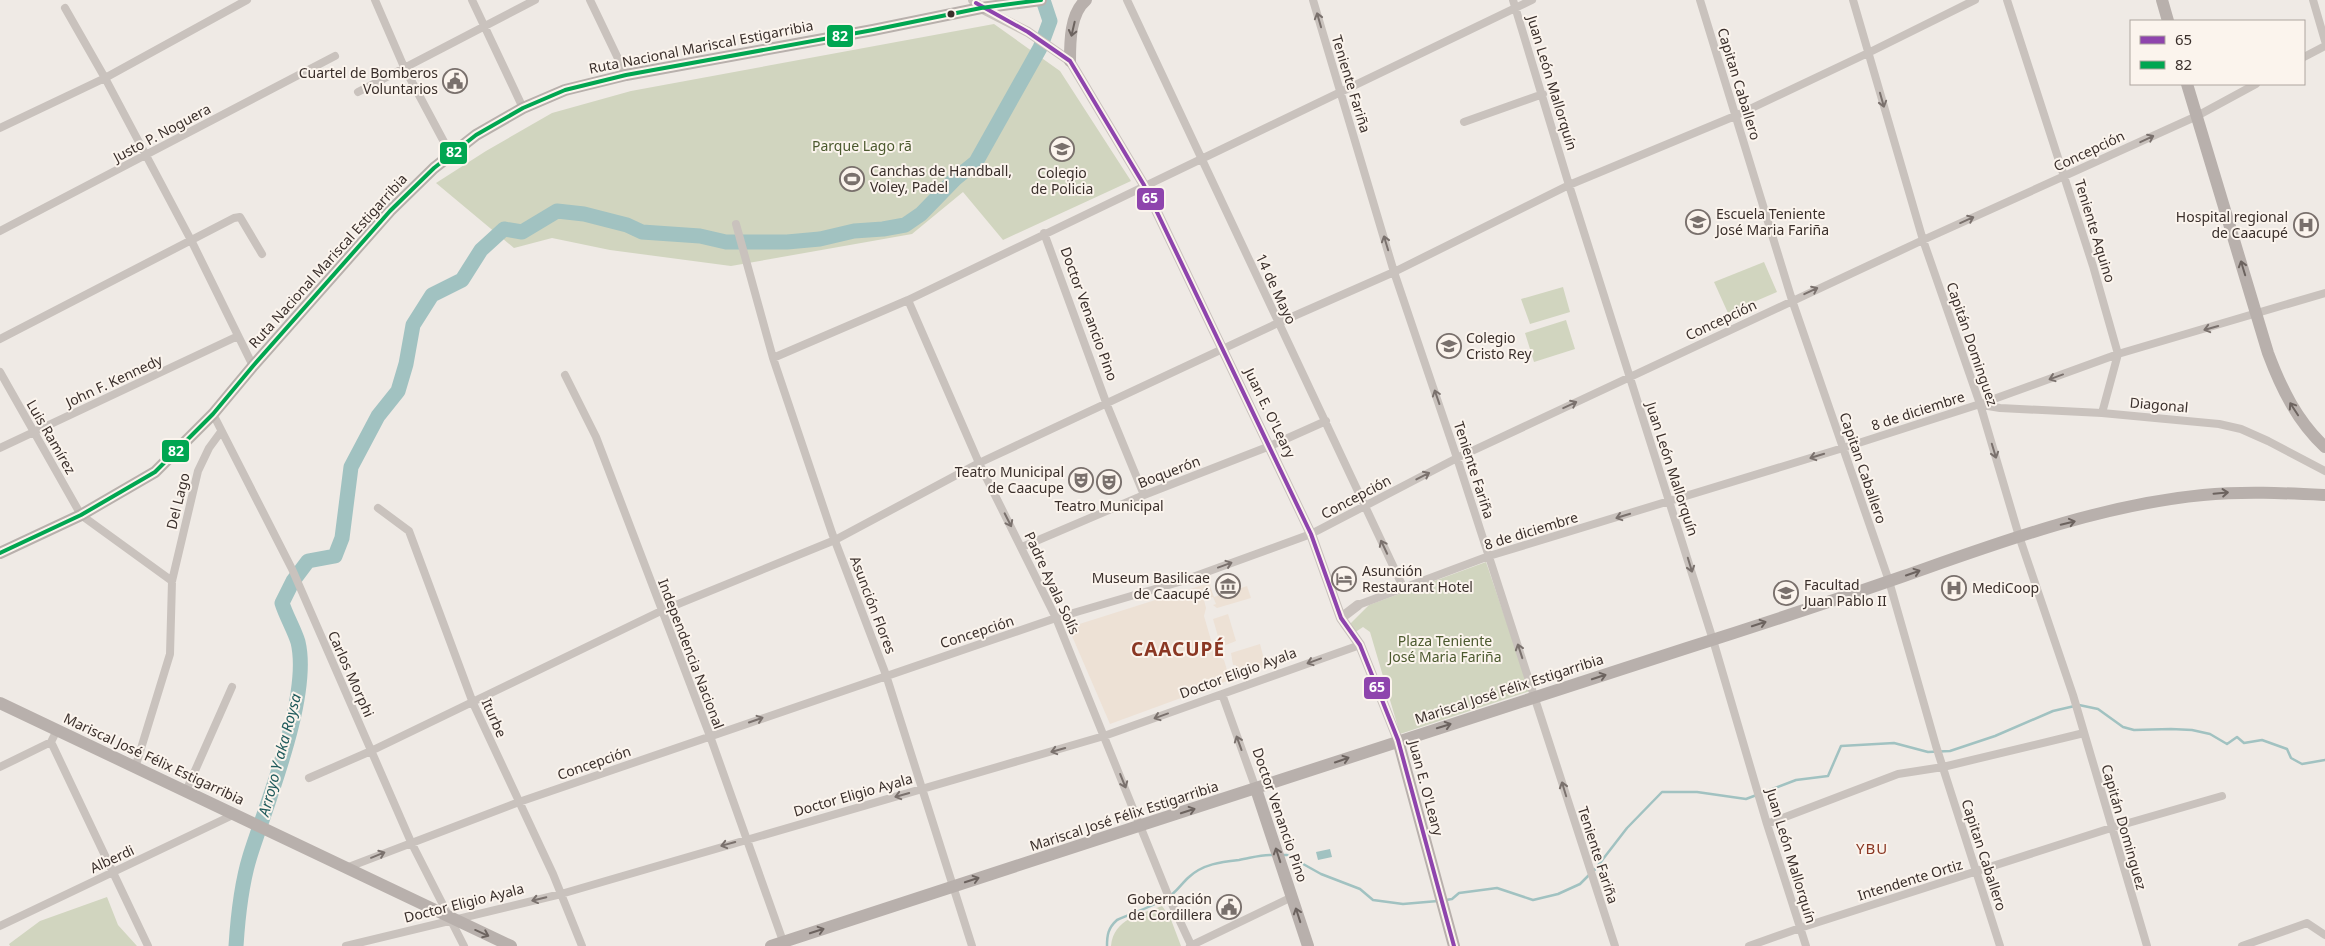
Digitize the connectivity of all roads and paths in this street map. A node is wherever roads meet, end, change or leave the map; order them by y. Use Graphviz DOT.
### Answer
graph roads {
  1 [pos="247,0"];
  2 [pos="375,0"];
  3 [pos="472,0"];
  4 [pos="535,0"];
  5 [pos="590,0"];
  6 [pos="1041,0"];
  7 [pos="1086,0"];
  8 [pos="1127,0"];
  9 [pos="1313,0"];
  10 [pos="1532,0"];
  11 [pos="1700,0"];
  12 [pos="1853,0"];
  13 [pos="1975,0"];
  14 [pos="2007,0"];
  15 [pos="2162,0"];
  16 [pos="2313,0"];
  17 [pos="977,4"];
  18 [pos="1515,4"];
  19 [pos="65,8"];
  20 [pos="2168,20"];
  21 [pos="484,28"];
  22 [pos="2325,42"];
  23 [pos="2325,46"];
  24 [pos="1868,53"];
  25 [pos="336,56"];
  26 [pos="2305,56"];
  27 [pos="1070,61"];
  28 [pos="404,68"];
  29 [pos="626,74"];
  30 [pos="105,78"];
  31 [pos="2187,85"];
  32 [pos="2254,85"];
  33 [pos="358,92"];
  34 [pos="1340,92"];
  35 [pos="1543,94"];
  36 [pos="523,108"];
  37 [pos="1735,116"];
  38 [pos="2197,116"];
  39 [pos="1464,122"];
  40 [pos="0,128"];
  41 [pos="451,155"];
  42 [pos="146,156"];
  43 [pos="1202,158"];
  44 [pos="2065,176"];
  45 [pos="1144,185"];
  46 [pos="1569,186"];
  47 [pos="736,224"];
  48 [pos="0,231"];
  49 [pos="1044,233"];
  50 [pos="1923,240"];
  51 [pos="192,242"];
  52 [pos="262,254"];
  53 [pos="1394,272"];
  54 [pos="2325,293"];
  55 [pos="908,300"];
  56 [pos="1792,300"];
  57 [pos="2258,315"];
  58 [pos="1278,323"];
  59 [pos="238,336"];
  60 [pos="0,339"];
  61 [pos="1222,350"];
  62 [pos="2118,354"];
  63 [pos="773,358"];
  64 [pos="253,366"];
  65 [pos="0,372"];
  66 [pos="565,375"];
  67 [pos="1630,377"];
  68 [pos="1980,404"];
  69 [pos="1107,405"];
  70 [pos="2102,413"];
  71 [pos="212,414"];
  72 [pos="1326,421"];
  73 [pos="33,433"];
  74 [pos="220,433"];
  75 [pos="1270,446"];
  76 [pos="2325,447"];
  77 [pos="0,448"];
  78 [pos="1842,448"];
  79 [pos="1457,458"];
  80 [pos="979,463"];
  81 [pos="2325,471"];
  82 [pos="2325,491"];
  83 [pos="2295,494"];
  84 [pos="1144,495"];
  85 [pos="2325,495"];
  86 [pos="1670,501"];
  87 [pos="1364,506"];
  88 [pos="378,508"];
  89 [pos="81,515"];
  90 [pos="1311,534"];
  91 [pos="2019,536"];
  92 [pos="835,540"];
  93 [pos="1022,546"];
  94 [pos="0,553"];
  95 [pos="1489,556"];
  96 [pos="172,581"];
  97 [pos="1889,581"];
  98 [pos="1403,587"];
  99 [pos="1358,605"];
  100 [pos="661,611"];
  101 [pos="1056,618"];
  102 [pos="1341,618"];
  103 [pos="1713,640"];
  104 [pos="1360,645"];
  105 [pos="886,675"];
  106 [pos="232,687"];
  107 [pos="1222,694"];
  108 [pos="1535,698"];
  109 [pos="473,702"];
  110 [pos="0,703"];
  111 [pos="57,730"];
  112 [pos="2084,733"];
  113 [pos="710,736"];
  114 [pos="1104,736"];
  115 [pos="1398,740"];
  116 [pos="51,742"];
  117 [pos="371,751"];
  118 [pos="1942,764"];
  119 [pos="0,767"];
  120 [pos="135,768"];
  121 [pos="309,778"];
  122 [pos="922,789"];
  123 [pos="1256,789"];
  124 [pos="186,791"];
  125 [pos="2222,796"];
  126 [pos="519,802"];
  127 [pos="235,814"];
  128 [pos="1767,824"];
  129 [pos="1141,827"];
  130 [pos="2111,828"];
  131 [pos="745,840"];
  132 [pos="411,842"];
  133 [pos="345,868"];
  134 [pos="112,873"];
  135 [pos="1976,873"];
  136 [pos="953,886"];
  137 [pos="561,894"];
  138 [pos="1292,897"];
  139 [pos="453,920"];
  140 [pos="0,926"];
  141 [pos="1800,928"];
  142 [pos="2325,935"];
  143 [pos="784,944"];
  144 [pos="1191,945"];
  145 [pos="148,946"];
  146 [pos="346,946"];
  147 [pos="464,946"];
  148 [pos="511,946"];
  149 [pos="582,946"];
  150 [pos="771,946"];
  151 [pos="972,946"];
  152 [pos="1308,946"];
  153 [pos="1454,946"];
  154 [pos="1615,946"];
  155 [pos="1749,946"];
  156 [pos="1806,946"];
  157 [pos="2000,946"];
  158 [pos="2147,946"];
  159 [pos="2242,946"];
  1 -- 30 [label="street"];
  2 -- 28 [label="street"];
  3 -- 21 [label="street"];
  4 -- 21 [label="street"];
  5 -- 29 [label="street"];
  6 -- 17 [label="main road, Ruta Nacional Mariscal Estigarribia"];
  7 -- 27 [label="main road, one-way"];
  8 -- 43 [label="street, 14 de Mayo"];
  34 -- 9 [label="street, Teniente Fariña, one-way"];
  10 -- 18 [label="street"];
  11 -- 37 [label="street, Capitan Caballero"];
  12 -- 24 [label="street, Capitán Dominguez"];
  13 -- 24 [label="street"];
  14 -- 44 [label="street, Teniente Aquino"];
  15 -- 20 [label="main road"];
  16 -- 22 [label="street"];
  17 -- 27 [label="street, Juan E. O'Leary"];
  17 -- 29 [label="main road, Ruta Nacional Mariscal Estigarribia"];
  18 -- 34 [label="street"];
  18 -- 35 [label="street, Juan León Mallorquín"];
  19 -- 30 [label="street"];
  21 -- 28 [label="street"];
  21 -- 36 [label="street"];
  23 -- 26 [label="street"];
  24 -- 37 [label="street"];
  24 -- 50 [label="street, Capitán Dominguez, one-way"];
  25 -- 42 [label="street, Justo P. Noguera"];
  27 -- 45 [label="street, Juan E. O'Leary"];
  28 -- 33 [label="street"];
  28 -- 41 [label="street"];
  29 -- 36 [label="main road, Ruta Nacional Mariscal Estigarribia"];
  30 -- 40 [label="street"];
  30 -- 42 [label="street"];
  31 -- 38 [label="main road"];
  32 -- 38 [label="street, Concepción"];
  34 -- 43 [label="street"];
  53 -- 34 [label="street, Teniente Fariña, one-way"];
  35 -- 39 [label="street"];
  35 -- 46 [label="street, Juan León Mallorquín"];
  36 -- 41 [label="main road, Ruta Nacional Mariscal Estigarribia"];
  37 -- 46 [label="street"];
  37 -- 56 [label="street, Capitan Caballero"];
  44 -- 38 [label="street, Concepción, one-way"];
  57 -- 38 [label="main road, one-way"];
  41 -- 64 [label="main road, Ruta Nacional Mariscal Estigarribia"];
  42 -- 48 [label="street, Justo P. Noguera"];
  42 -- 51 [label="street"];
  43 -- 45 [label="street"];
  43 -- 58 [label="street, 14 de Mayo"];
  50 -- 44 [label="street, Concepción, one-way"];
  44 -- 62 [label="street, Teniente Aquino"];
  45 -- 49 [label="street"];
  45 -- 61 [label="street, Juan E. O'Leary"];
  46 -- 53 [label="street"];
  46 -- 67 [label="street, Juan León Mallorquín"];
  47 -- 63 [label="street, Asunción Flores"];
  49 -- 55 [label="street"];
  49 -- 69 [label="street, Doctor Venancio Pino"];
  56 -- 50 [label="street, Concepción, one-way"];
  50 -- 68 [label="street, Capitán Dominguez"];
  51 -- 52 [label="street"];
  51 -- 59 [label="street"];
  51 -- 60 [label="street"];
  53 -- 58 [label="street"];
  79 -- 53 [label="street, Teniente Fariña, one-way"];
  54 -- 57 [label="street, 8 de diciembre"];
  55 -- 63 [label="street"];
  55 -- 80 [label="street, Padre Ayala Solís"];
  56 -- 67 [label="street, Concepción"];
  56 -- 78 [label="street, Capitan Caballero"];
  57 -- 62 [label="street, 8 de diciembre, one-way"];
  76 -- 57 [label="main road, one-way"];
  58 -- 61 [label="street"];
  58 -- 72 [label="street, 14 de Mayo"];
  59 -- 64 [label="street"];
  59 -- 73 [label="street, John F. Kennedy"];
  61 -- 69 [label="street"];
  61 -- 75 [label="street, Juan E. O'Leary"];
  62 -- 68 [label="street, 8 de diciembre, one-way"];
  62 -- 70 [label="street"];
  63 -- 92 [label="street, Asunción Flores"];
  64 -- 71 [label="main road, Ruta Nacional Mariscal Estigarribia"];
  65 -- 73 [label="street, Luis Ramírez"];
  66 -- 100 [label="street, Independencia Nacional"];
  79 -- 67 [label="street, Concepción, one-way"];
  67 -- 86 [label="street, Juan León Mallorquín"];
  68 -- 70 [label="street, Diagonal"];
  68 -- 78 [label="street, 8 de diciembre"];
  68 -- 91 [label="street, Capitán Dominguez, one-way"];
  69 -- 80 [label="street"];
  69 -- 84 [label="street, Doctor Venancio Pino"];
  70 -- 81 [label="street, Diagonal"];
  71 -- 74 [label="street, Carlos Morphi"];
  71 -- 89 [label="main road, Ruta Nacional Mariscal Estigarribia"];
  72 -- 75 [label="street, Boquerón"];
  72 -- 87 [label="street, 14 de Mayo"];
  73 -- 77 [label="street, John F. Kennedy"];
  73 -- 89 [label="street, Luis Ramírez"];
  74 -- 96 [label="street, Del Lago"];
  74 -- 117 [label="street, Carlos Morphi"];
  75 -- 84 [label="street, Boquerón"];
  75 -- 90 [label="street, Juan E. O'Leary"];
  78 -- 86 [label="street, 8 de diciembre, one-way"];
  78 -- 97 [label="street, Capitan Caballero"];
  87 -- 79 [label="street, Concepción, one-way"];
  79 -- 95 [label="street, Teniente Fariña"];
  80 -- 92 [label="street"];
  80 -- 93 [label="street, Padre Ayala Solís, one-way"];
  82 -- 83 [label="main road"];
  83 -- 85 [label="main road"];
  91 -- 83 [label="main road, Mariscal José Félix Estigarribia, one-way"];
  84 -- 93 [label="street, Boquerón"];
  86 -- 95 [label="street, 8 de diciembre, one-way"];
  86 -- 103 [label="street, Juan León Mallorquín, one-way"];
  87 -- 90 [label="street, Concepción"];
  98 -- 87 [label="street, 14 de Mayo, one-way"];
  88 -- 109 [label="street, Iturbe"];
  89 -- 94 [label="main road, Ruta Nacional Mariscal Estigarribia"];
  89 -- 96 [label="street"];
  101 -- 90 [label="street, Concepción, one-way"];
  90 -- 102 [label="street, Juan E. O'Leary"];
  97 -- 91 [label="main road, Mariscal José Félix Estigarribia, one-way"];
  91 -- 112 [label="street, Capitán Dominguez"];
  92 -- 100 [label="street"];
  92 -- 105 [label="street, Asunción Flores"];
  93 -- 101 [label="street, Padre Ayala Solís"];
  95 -- 98 [label="street, 8 de diciembre"];
  108 -- 95 [label="street, Teniente Fariña, one-way"];
  96 -- 120 [label="street, Del Lago"];
  103 -- 97 [label="main road, Mariscal José Félix Estigarribia, one-way"];
  97 -- 118 [label="street, Capitan Caballero"];
  98 -- 99 [label="street"];
  99 -- 102 [label="street"];
  100 -- 109 [label="street"];
  100 -- 113 [label="street, Independencia Nacional"];
  101 -- 105 [label="street, Concepción"];
  101 -- 114 [label="street, Padre Ayala Solís"];
  102 -- 104 [label="street, Juan E. O'Leary"];
  108 -- 103 [label="main road, Mariscal José Félix Estigarribia, one-way"];
  103 -- 128 [label="street, Juan León Mallorquín"];
  104 -- 107 [label="street, Doctor Eligio Ayala, one-way"];
  104 -- 115 [label="street, Juan E. O'Leary"];
  113 -- 105 [label="street, Concepción, one-way"];
  105 -- 122 [label="street, Asunción Flores"];
  106 -- 124 [label="street"];
  107 -- 114 [label="street, Doctor Eligio Ayala, one-way"];
  123 -- 107 [label="street, Doctor Venancio Pino, one-way"];
  115 -- 108 [label="main road, Mariscal José Félix Estigarribia, one-way"];
  154 -- 108 [label="street, Teniente Fariña, one-way"];
  109 -- 117 [label="street"];
  109 -- 126 [label="street, Iturbe"];
  110 -- 111 [label="main road, Mariscal José Félix Estigarribia"];
  111 -- 116 [label="street"];
  111 -- 120 [label="main road, Mariscal José Félix Estigarribia"];
  112 -- 118 [label="street"];
  112 -- 130 [label="street, Capitán Dominguez"];
  113 -- 126 [label="street, Concepción"];
  113 -- 131 [label="street, Independencia Nacional"];
  114 -- 122 [label="street, Doctor Eligio Ayala, one-way"];
  114 -- 129 [label="street, Padre Ayala Solís, one-way"];
  123 -- 115 [label="main road, Mariscal José Félix Estigarribia, one-way"];
  115 -- 153 [label="main road, Juan E. O'Leary"];
  116 -- 119 [label="street"];
  116 -- 134 [label="street"];
  117 -- 121 [label="street"];
  117 -- 132 [label="street, Carlos Morphi"];
  118 -- 128 [label="street"];
  118 -- 135 [label="street, Capitan Caballero"];
  120 -- 124 [label="main road, Mariscal José Félix Estigarribia"];
  122 -- 131 [label="street, Doctor Eligio Ayala, one-way"];
  122 -- 136 [label="street, Asunción Flores"];
  129 -- 123 [label="main road, Mariscal José Félix Estigarribia, one-way"];
  138 -- 123 [label="main road, Doctor Venancio Pino, one-way"];
  124 -- 127 [label="main road, Mariscal José Félix Estigarribia"];
  125 -- 130 [label="street, Intendente Ortiz"];
  126 -- 132 [label="street, Concepción"];
  126 -- 137 [label="street, Iturbe"];
  127 -- 133 [label="main road, Mariscal José Félix Estigarribia"];
  127 -- 134 [label="street, Alberdi"];
  128 -- 141 [label="street, Juan León Mallorquín"];
  136 -- 129 [label="main road, Mariscal José Félix Estigarribia, one-way"];
  129 -- 144 [label="street, Padre Ayala Solís"];
  130 -- 135 [label="street, Intendente Ortiz"];
  130 -- 158 [label="street, Capitán Dominguez"];
  131 -- 137 [label="street, Doctor Eligio Ayala, one-way"];
  131 -- 143 [label="street, Independencia Nacional"];
  133 -- 132 [label="street, Concepción, one-way"];
  132 -- 139 [label="street, Carlos Morphi"];
  133 -- 139 [label="main road, Mariscal José Félix Estigarribia"];
  134 -- 140 [label="street, Alberdi"];
  134 -- 145 [label="street"];
  135 -- 141 [label="street, Intendente Ortiz"];
  135 -- 157 [label="street, Capitan Caballero"];
  143 -- 136 [label="main road, Mariscal José Félix Estigarribia, one-way"];
  136 -- 151 [label="street, Asunción Flores"];
  137 -- 139 [label="street, Doctor Eligio Ayala, one-way"];
  137 -- 149 [label="street, Iturbe"];
  138 -- 144 [label="street"];
  152 -- 138 [label="main road, Doctor Venancio Pino, one-way"];
  139 -- 146 [label="street, Doctor Eligio Ayala"];
  139 -- 147 [label="street, Carlos Morphi"];
  139 -- 148 [label="main road, Mariscal José Félix Estigarribia, one-way"];
  141 -- 155 [label="street, Intendente Ortiz"];
  141 -- 156 [label="street, Juan León Mallorquín"];
  142 -- 159 [label="street"];
  143 -- 150 [label="main road, Mariscal José Félix Estigarribia"];
}
